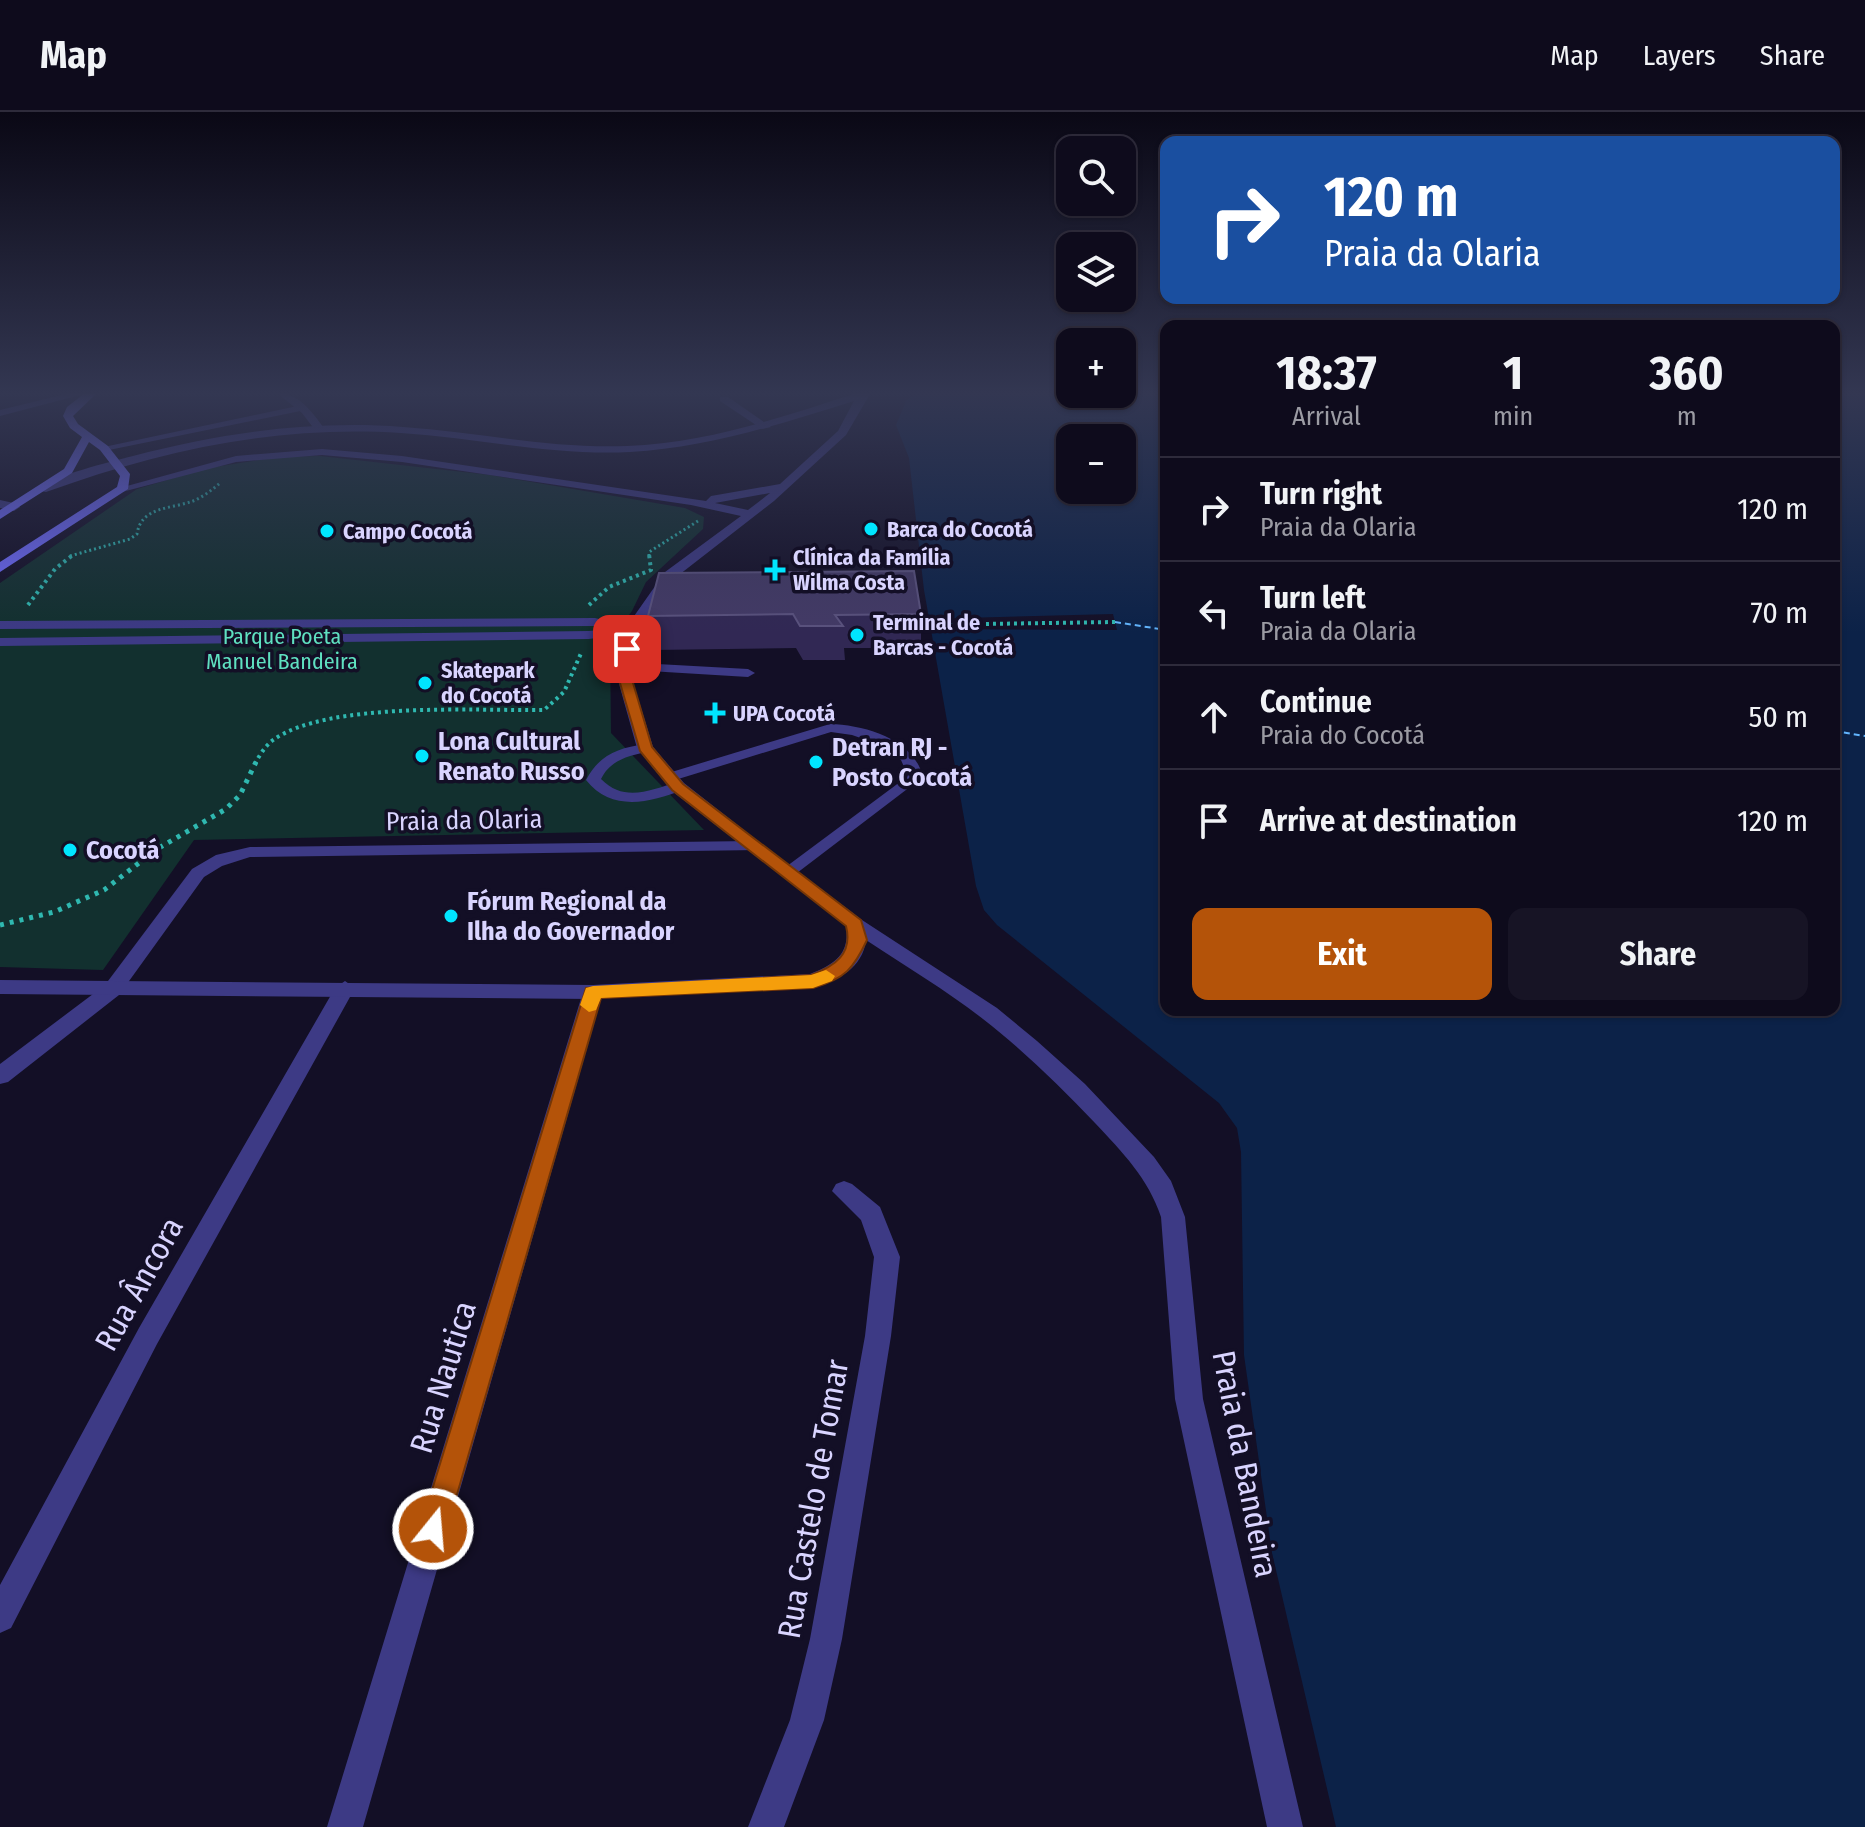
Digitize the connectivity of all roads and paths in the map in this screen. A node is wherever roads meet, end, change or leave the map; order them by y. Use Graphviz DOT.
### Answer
graph roads {
  1 [pos="65,473"];
  2 [pos="89,473"];
  3 [pos="124,473"];
  4 [pos="183,473"];
  5 [pos="499,473"];
  6 [pos="800,473"];
  7 [pos="225,479"];
  8 [pos="786,486"];
  9 [pos="122,489"];
  10 [pos="42,490"];
  11 [pos="691,501"];
  12 [pos="0,504"];
  13 [pos="14,507"];
  14 [pos="750,514"];
  15 [pos="0,515"];
  16 [pos="3,565"];
  17 [pos="18,613"];
  18 [pos="1115,622"];
  19 [pos="911,624"];
  20 [pos="0,625"];
  21 [pos="632,629"];
  22 [pos="0,642"];
  23 [pos="621,666"];
  24 [pos="748,673"];
  25 [pos="645,748"];
  26 [pos="674,782"];
  27 [pos="753,846"];
  28 [pos="787,872"];
  29 [pos="855,924"];
  30 [pos="0,987"];
  31 [pos="345,988"];
  32 [pos="112,990"];
  33 [pos="593,992"];
  34 [pos="0,1076"];
  35 [pos="844,1191"];
  36 [pos="0,1617"];
  37 [pos="345,1827"];
  38 [pos="766,1827"];
  39 [pos="1285,1827"];
  1 -- 10 [label="main road"];
  2 -- 10 [label="street"];
  3 -- 9 [label="main road"];
  4 -- 9 [label="street"];
  5 -- 11 [label="street"];
  6 -- 8 [label="street"];
  7 -- 17 [label="path"];
  8 -- 11 [label="street"];
  8 -- 14 [label="street"];
  9 -- 16 [label="main road"];
  10 -- 13 [label="main road"];
  11 -- 14 [label="street"];
  12 -- 13 [label="street"];
  13 -- 15 [label="main road"];
  14 -- 21 [label="street"];
  18 -- 19 [label="path"];
  20 -- 21 [label="lane"];
  21 -- 22 [label="lane"];
  21 -- 23 [label="street"];
  23 -- 24 [label="lane"];
  23 -- 25 [label="street"];
  25 -- 26 [label="street"];
  25 -- 26 [label="lane"];
  26 -- 27 [label="street"];
  26 -- 28 [label="lane"];
  27 -- 28 [label="street"];
  27 -- 32 [label="street, Praia da Olaria"];
  28 -- 29 [label="street"];
  29 -- 33 [label="street"];
  29 -- 39 [label="street, Praia da Bandeira"];
  30 -- 32 [label="street"];
  31 -- 32 [label="street"];
  31 -- 33 [label="street"];
  31 -- 36 [label="street, Rua Âncora"];
  32 -- 34 [label="street, Praia da Olaria"];
  33 -- 37 [label="street, Rua Nautica"];
  35 -- 38 [label="street, Rua Castelo de Tomar"];
}
